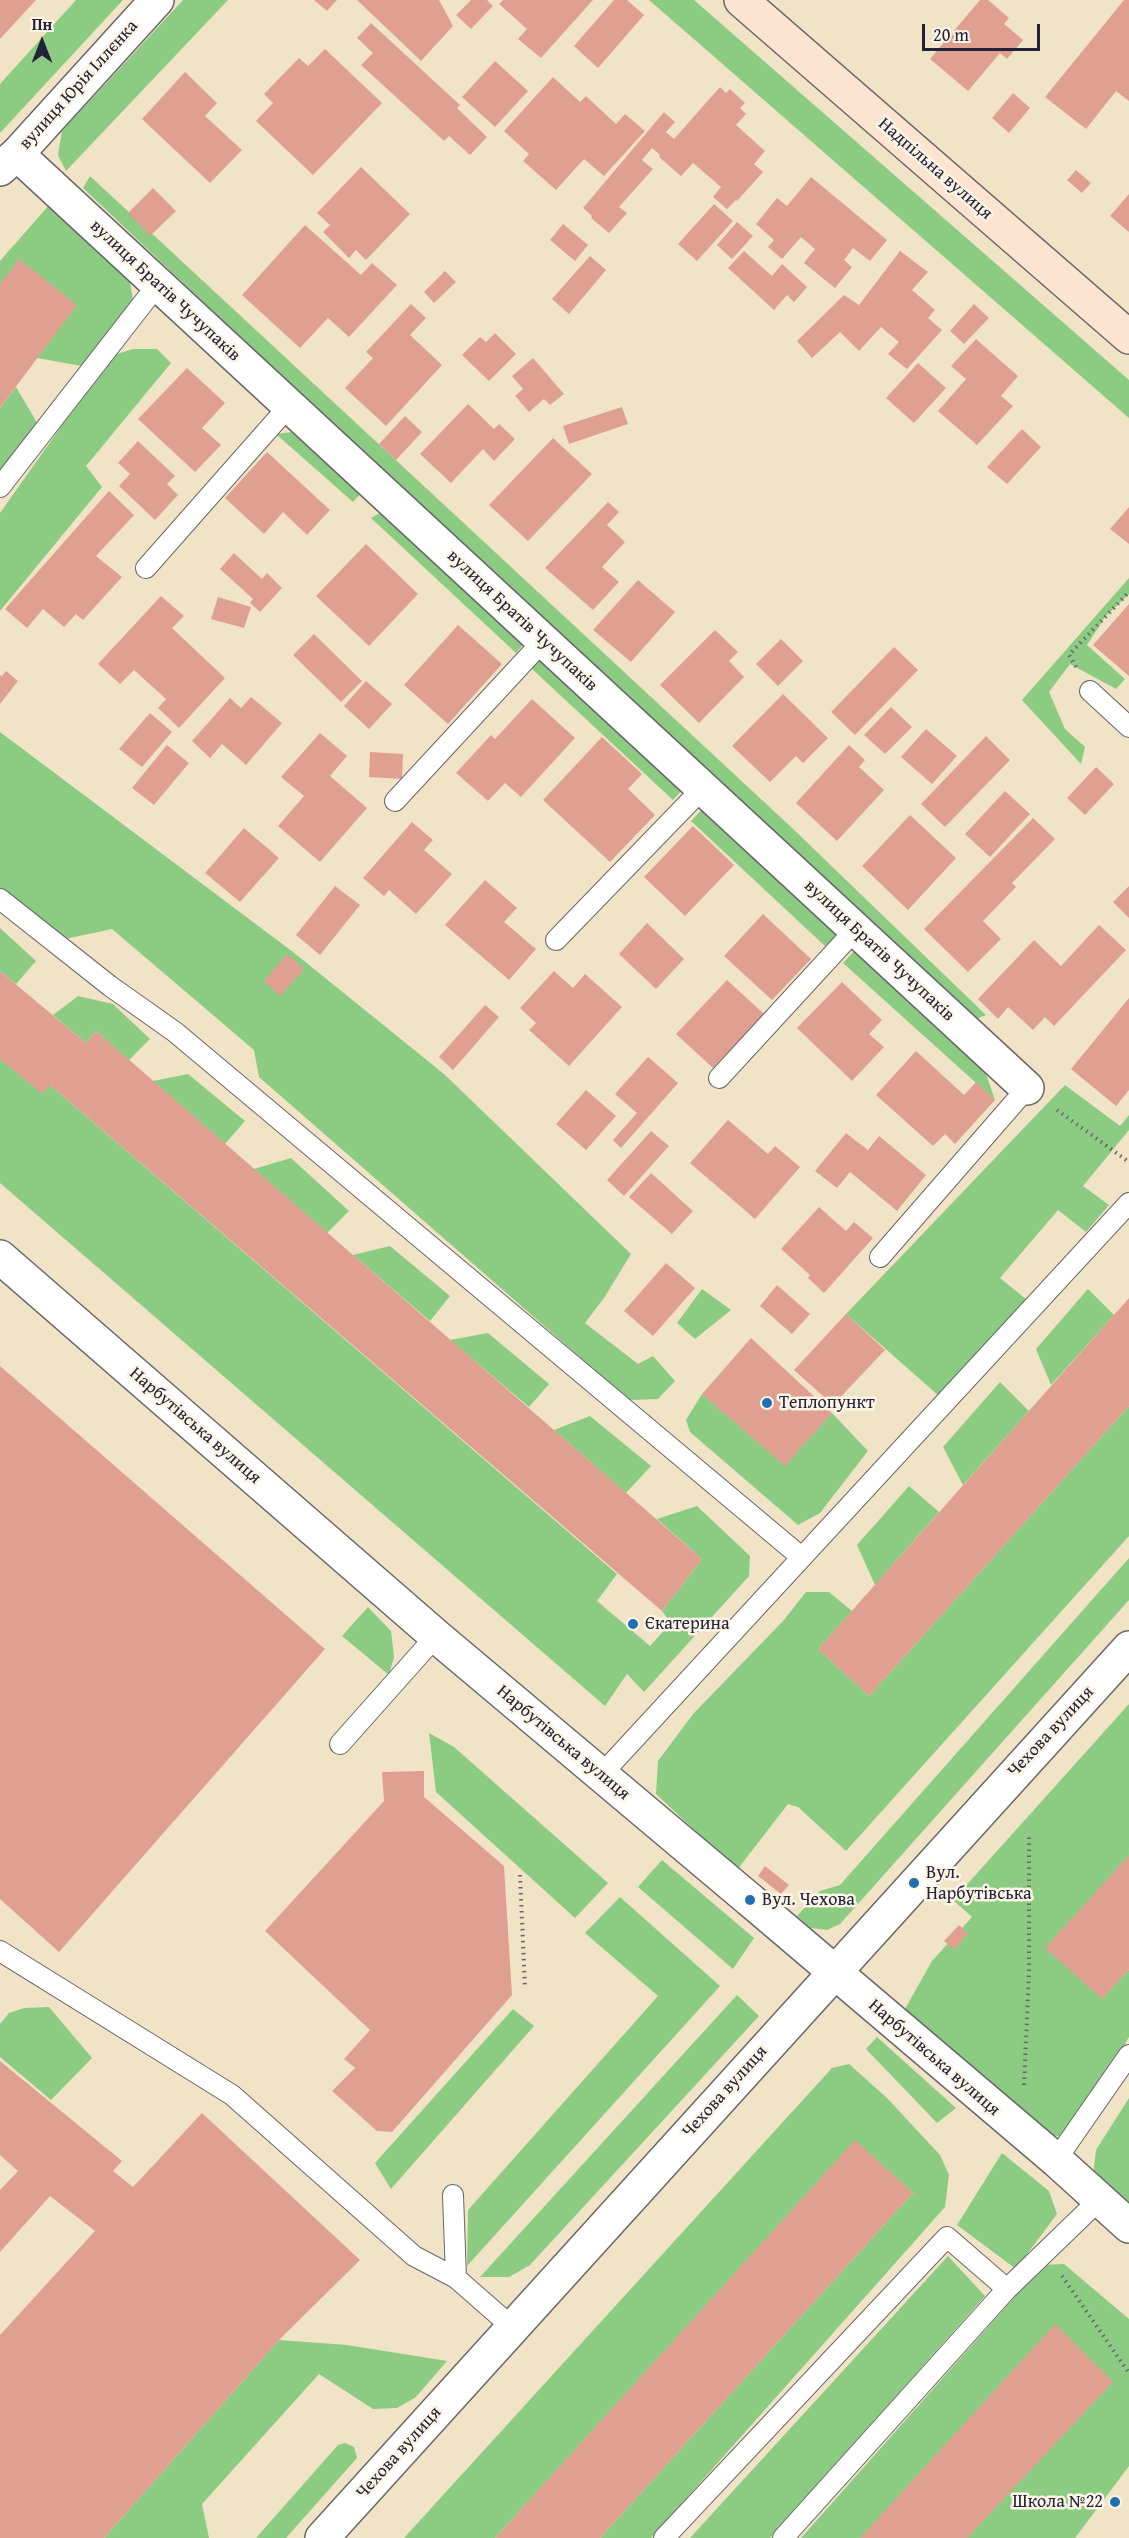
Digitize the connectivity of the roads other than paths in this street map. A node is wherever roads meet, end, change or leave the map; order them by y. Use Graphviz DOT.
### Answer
graph roads {
  1 [pos="157,0"];
  2 [pos="741,0"];
  3 [pos="9,161"];
  4 [pos="158,284"];
  5 [pos="1129,337"];
  6 [pos="288,407"];
  7 [pos="0,487"];
  8 [pos="146,568"];
  9 [pos="543,641"];
  10 [pos="1090,691"];
  11 [pos="1129,727"];
  12 [pos="703,788"];
  13 [pos="395,801"];
  14 [pos="0,899"];
  15 [pos="856,929"];
  16 [pos="556,940"];
  17 [pos="719,1078"];
  18 [pos="1027,1088"];
  19 [pos="1129,1203"];
  20 [pos="0,1257"];
  21 [pos="880,1257"];
  22 [pos="800,1556"];
  23 [pos="436,1636"];
  24 [pos="1129,1648"];
  25 [pos="340,1744"];
  26 [pos="601,1775"];
  27 [pos="0,1951"];
  28 [pos="834,1972"];
  29 [pos="1129,2055"];
  30 [pos="1056,2160"];
  31 [pos="453,2195"];
  32 [pos="1099,2200"];
  33 [pos="1129,2226"];
  34 [pos="456,2278"];
  35 [pos="1007,2289"];
  36 [pos="513,2327"];
  37 [pos="322,2538"];
  38 [pos="664,2538"];
  39 [pos="783,2538"];
  1 -- 3 [label="street, вулиця Юрія Іллєнка"];
  2 -- 5 [label="main road, Надпільна вулиця"];
  3 -- 4 [label="street, вулиця Братів Чучупаків"];
  4 -- 6 [label="street, вулиця Братів Чучупаків"];
  4 -- 7 [label="lane"];
  6 -- 8 [label="lane"];
  6 -- 9 [label="street, вулиця Братів Чучупаків"];
  9 -- 12 [label="street, вулиця Братів Чучупаків"];
  9 -- 13 [label="lane"];
  10 -- 11 [label="lane"];
  12 -- 15 [label="street, вулиця Братів Чучупаків"];
  12 -- 16 [label="lane"];
  14 -- 22 [label="lane"];
  15 -- 17 [label="lane"];
  15 -- 18 [label="street, вулиця Братів Чучупаків"];
  18 -- 21 [label="lane"];
  19 -- 22 [label="lane"];
  20 -- 23 [label="street, Нарбутівська вулиця"];
  22 -- 26 [label="lane"];
  23 -- 25 [label="lane"];
  23 -- 26 [label="street, Нарбутівська вулиця"];
  24 -- 28 [label="street, Чехова вулиця"];
  26 -- 28 [label="street, Нарбутівська вулиця"];
  27 -- 34 [label="lane"];
  28 -- 30 [label="street, Нарбутівська вулиця"];
  28 -- 36 [label="street, Чехова вулиця"];
  29 -- 30 [label="lane"];
  30 -- 32 [label="street, Нарбутівська вулиця"];
  31 -- 34 [label="lane"];
  32 -- 33 [label="street, Нарбутівська вулиця"];
  32 -- 35 [label="lane"];
  34 -- 36 [label="lane"];
  35 -- 38 [label="lane"];
  35 -- 39 [label="lane"];
  36 -- 37 [label="street, Чехова вулиця"];
}
